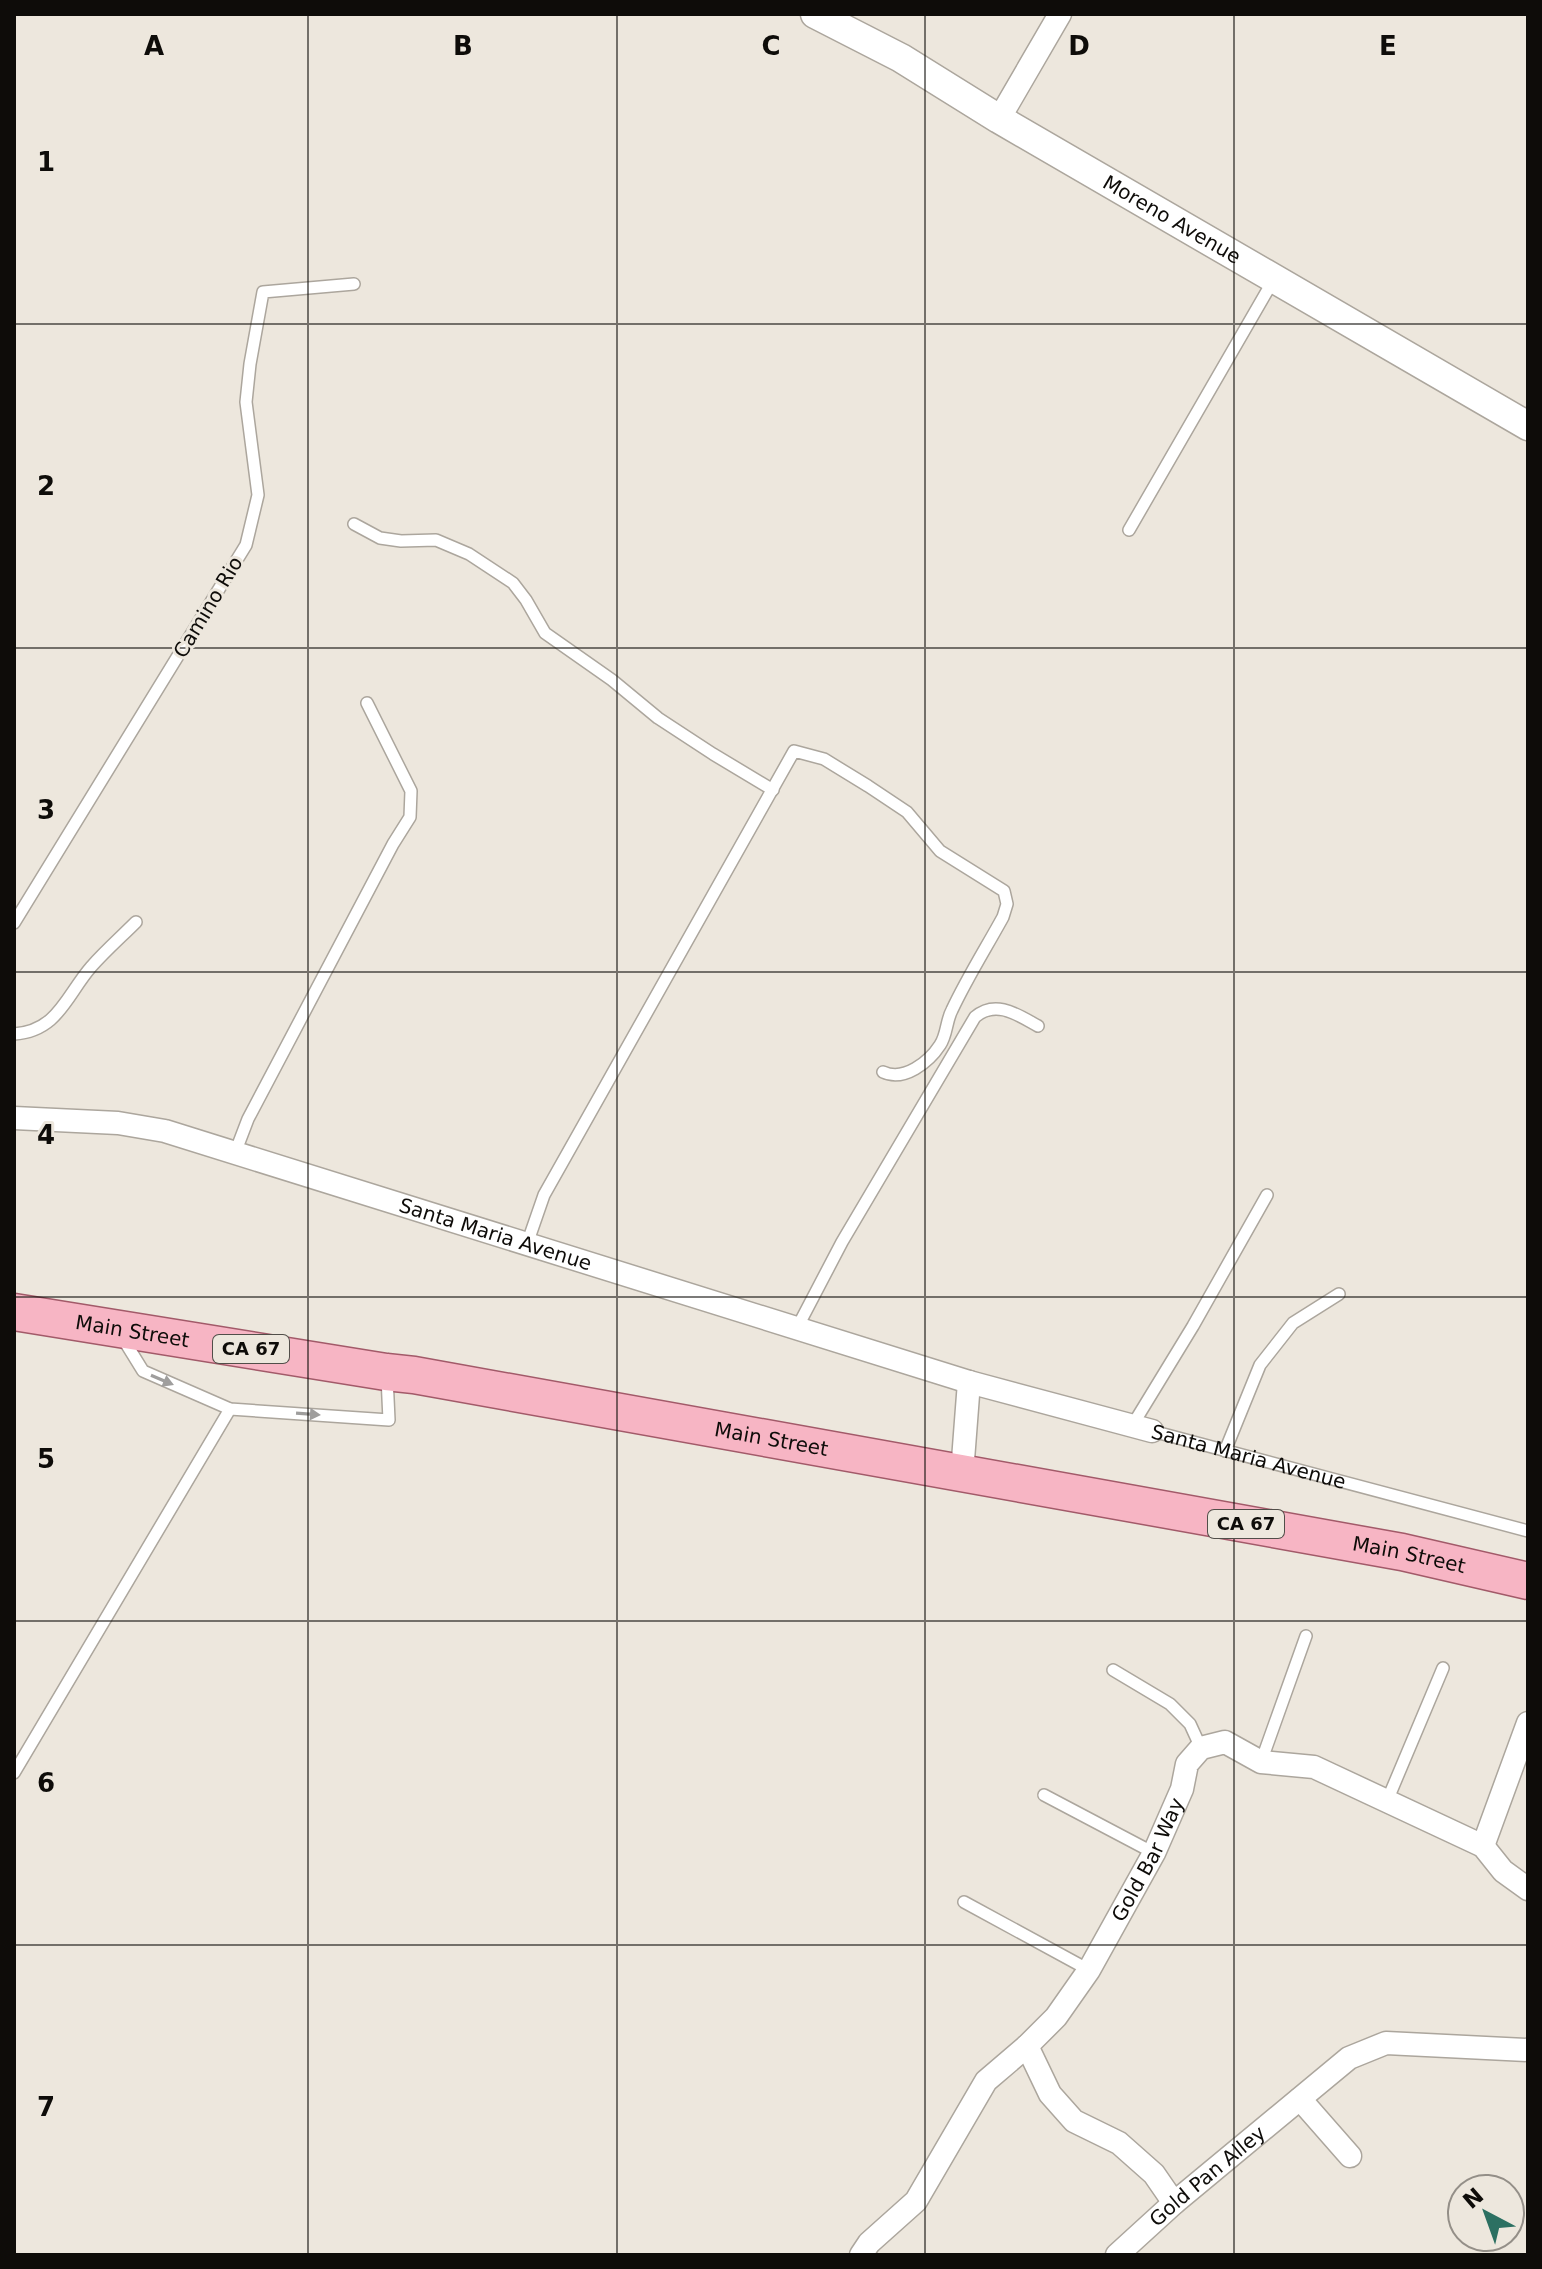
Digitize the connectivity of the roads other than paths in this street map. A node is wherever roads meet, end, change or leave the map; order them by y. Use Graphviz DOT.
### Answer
graph roads {
  1 [pos="815,14"];
  2 [pos="1060,14"];
  3 [pos="999,119"];
  4 [pos="1274,279"];
  5 [pos="354,284"];
  6 [pos="1528,426"];
  7 [pos="354,524"];
  8 [pos="1129,530"];
  9 [pos="367,703"];
  10 [pos="773,790"];
  11 [pos="136,922"];
  12 [pos="14,923"];
  13 [pos="1038,1026"];
  14 [pos="14,1034"];
  15 [pos="883,1072"];
  16 [pos="14,1118"];
  17 [pos="235,1153"];
  18 [pos="1267,1195"];
  19 [pos="527,1244"];
  20 [pos="1339,1294"];
  21 [pos="14,1312"];
  22 [pos="116,1327"];
  23 [pos="797,1328"];
  24 [pos="386,1372"];
  25 [pos="969,1382"];
  26 [pos="230,1409"];
  27 [pos="1142,1429"];
  28 [pos="1225,1451"];
  29 [pos="962,1473"];
  30 [pos="1528,1531"];
  31 [pos="1528,1581"];
  32 [pos="1306,1636"];
  33 [pos="1443,1668"];
  34 [pos="1113,1670"];
  35 [pos="1528,1723"];
  36 [pos="1201,1748"];
  37 [pos="1261,1762"];
  38 [pos="14,1773"];
  39 [pos="1044,1795"];
  40 [pos="1387,1801"];
  41 [pos="1483,1846"];
  42 [pos="1154,1853"];
  43 [pos="1528,1889"];
  44 [pos="964,1902"];
  45 [pos="1089,1970"];
  46 [pos="1027,2046"];
  47 [pos="1528,2050"];
  48 [pos="1300,2099"];
  49 [pos="1350,2156"];
  50 [pos="1174,2203"];
  51 [pos="861,2255"];
  52 [pos="1117,2255"];
  1 -- 3 [label="street, Moreno Avenue"];
  2 -- 3 [label="street"];
  3 -- 4 [label="street, Moreno Avenue"];
  4 -- 6 [label="street, Moreno Avenue"];
  4 -- 8 [label="lane"];
  5 -- 12 [label="lane, Camino Rio"];
  7 -- 10 [label="lane"];
  9 -- 17 [label="lane"];
  10 -- 15 [label="lane"];
  10 -- 19 [label="lane"];
  11 -- 14 [label="lane"];
  13 -- 23 [label="lane"];
  16 -- 17 [label="street, Santa Maria Avenue"];
  17 -- 19 [label="street, Santa Maria Avenue"];
  18 -- 27 [label="lane"];
  19 -- 23 [label="street, Santa Maria Avenue"];
  20 -- 28 [label="lane"];
  21 -- 22 [label="main road, Main Street / CA 67"];
  22 -- 24 [label="main road, Main Street / CA 67"];
  22 -- 26 [label="lane, one-way"];
  23 -- 25 [label="street, Santa Maria Avenue"];
  26 -- 24 [label="lane, one-way"];
  24 -- 29 [label="main road, Main Street / CA 67"];
  25 -- 27 [label="street, Santa Maria Avenue"];
  25 -- 29 [label="street"];
  26 -- 38 [label="lane"];
  27 -- 28 [label="lane, Santa Maria Avenue"];
  28 -- 30 [label="lane, Santa Maria Avenue"];
  29 -- 31 [label="main road, Main Street / CA 67"];
  32 -- 37 [label="lane"];
  33 -- 40 [label="lane"];
  34 -- 36 [label="lane"];
  35 -- 41 [label="street"];
  36 -- 37 [label="street"];
  36 -- 42 [label="street, Gold Bar Way"];
  37 -- 40 [label="street"];
  39 -- 42 [label="lane"];
  40 -- 41 [label="street"];
  41 -- 43 [label="street"];
  42 -- 45 [label="street, Gold Bar Way"];
  44 -- 45 [label="lane"];
  45 -- 46 [label="street, Gold Bar Way"];
  46 -- 50 [label="street"];
  46 -- 51 [label="street, Gold Bar Way"];
  47 -- 48 [label="street, Gold Pan Alley"];
  48 -- 49 [label="street"];
  48 -- 50 [label="street, Gold Pan Alley"];
  50 -- 52 [label="street, Gold Pan Alley"];
}
